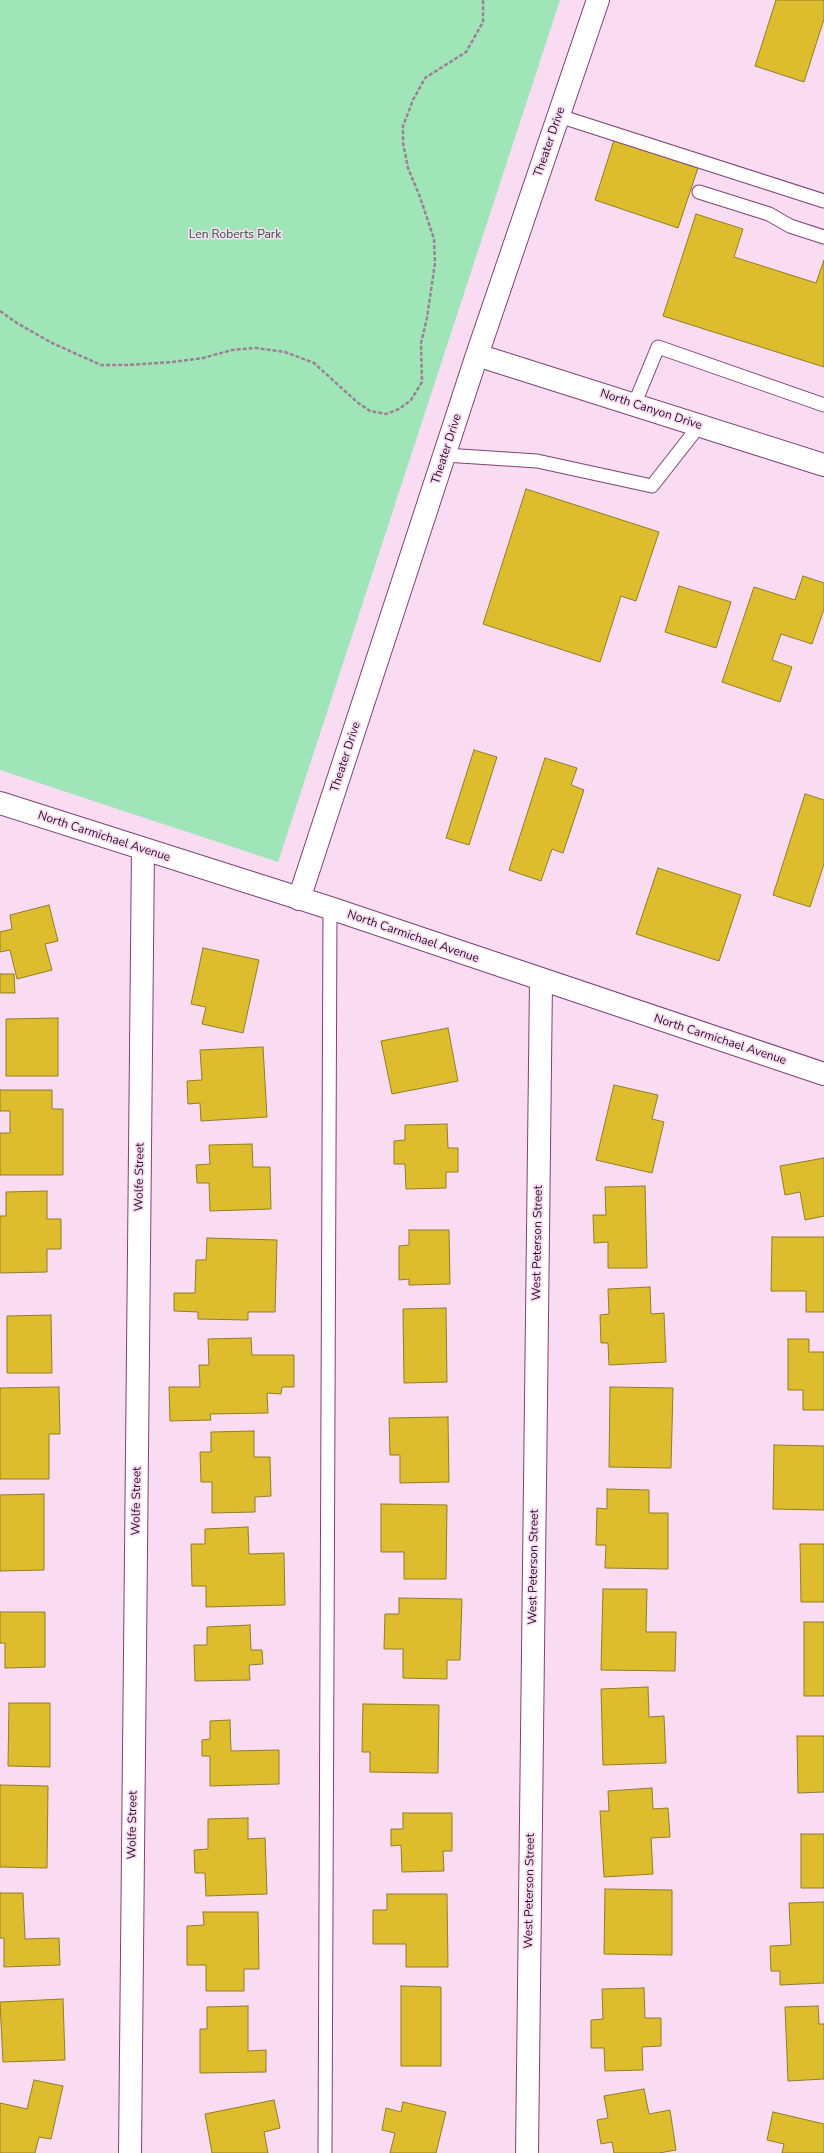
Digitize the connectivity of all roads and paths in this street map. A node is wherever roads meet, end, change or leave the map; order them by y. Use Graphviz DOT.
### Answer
graph roads {
  1 [pos="483,0"];
  2 [pos="598,0"];
  3 [pos="559,116"];
  4 [pos="699,192"];
  5 [pos="824,201"];
  6 [pos="824,237"];
  7 [pos="0,311"];
  8 [pos="477,355"];
  9 [pos="634,405"];
  10 [pos="824,405"];
  11 [pos="699,426"];
  12 [pos="445,455"];
  13 [pos="824,466"];
  14 [pos="0,803"];
  15 [pos="143,849"];
  16 [pos="299,899"];
  17 [pos="330,908"];
  18 [pos="541,980"];
  19 [pos="824,1074"];
  20 [pos="130,2153"];
  21 [pos="325,2153"];
  22 [pos="527,2153"];
  1 -- 7 [label="path"];
  2 -- 3 [label="street, Theater Drive"];
  3 -- 5 [label="lane"];
  3 -- 8 [label="street, Theater Drive"];
  4 -- 6 [label="lane"];
  8 -- 9 [label="street, North Canyon Drive"];
  8 -- 12 [label="street, Theater Drive"];
  9 -- 10 [label="lane"];
  9 -- 11 [label="street, North Canyon Drive"];
  11 -- 12 [label="lane"];
  11 -- 13 [label="street, North Canyon Drive"];
  12 -- 16 [label="street, Theater Drive"];
  14 -- 15 [label="street, North Carmichael Avenue"];
  15 -- 16 [label="street, North Carmichael Avenue"];
  15 -- 20 [label="street, Wolfe Street"];
  16 -- 17 [label="street, North Carmichael Avenue"];
  17 -- 18 [label="street, North Carmichael Avenue"];
  17 -- 21 [label="lane"];
  18 -- 19 [label="street, North Carmichael Avenue"];
  18 -- 22 [label="street, West Peterson Street"];
}
